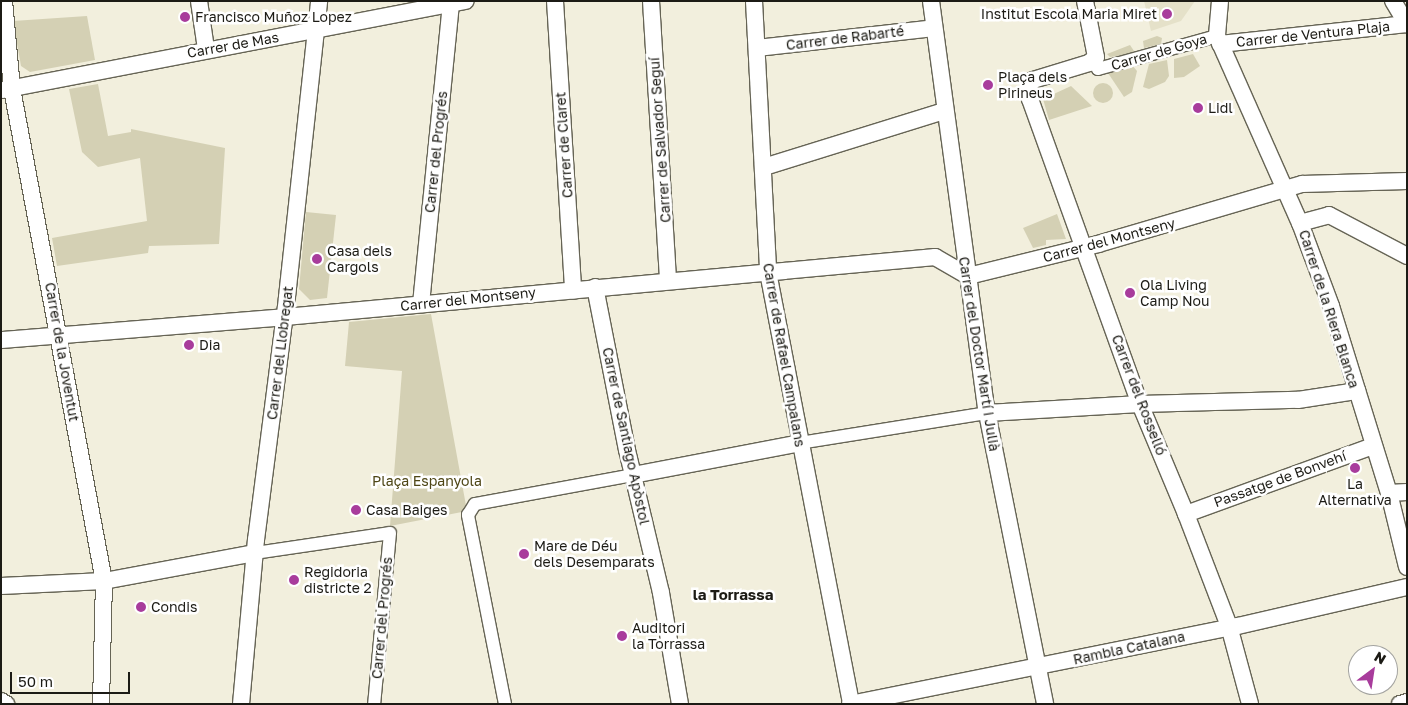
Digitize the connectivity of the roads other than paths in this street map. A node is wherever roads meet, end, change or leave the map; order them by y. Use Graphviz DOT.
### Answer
graph roads {
  1 [pos="4,1"];
  2 [pos="199,1"];
  3 [pos="319,1"];
  4 [pos="555,1"];
  5 [pos="651,1"];
  6 [pos="754,1"];
  7 [pos="931,1"];
  8 [pos="1086,1"];
  9 [pos="1220,1"];
  10 [pos="1393,1"];
  11 [pos="456,2"];
  12 [pos="1407,24"];
  13 [pos="934,28"];
  14 [pos="316,30"];
  15 [pos="1218,40"];
  16 [pos="757,48"];
  17 [pos="206,49"];
  18 [pos="1096,57"];
  19 [pos="1029,86"];
  20 [pos="7,90"];
  21 [pos="944,111"];
  22 [pos="764,167"];
  23 [pos="1407,180"];
  24 [pos="1286,190"];
  25 [pos="1300,223"];
  26 [pos="961,242"];
  27 [pos="1085,247"];
  28 [pos="1407,256"];
  29 [pos="935,257"];
  30 [pos="768,272"];
  31 [pos="968,276"];
  32 [pos="668,279"];
  33 [pos="595,286"];
  34 [pos="573,290"];
  35 [pos="421,304"];
  36 [pos="285,317"];
  37 [pos="59,334"];
  38 [pos="1,340"];
  39 [pos="1357,391"];
  40 [pos="1140,404"];
  41 [pos="987,413"];
  42 [pos="800,443"];
  43 [pos="1374,446"];
  44 [pos="633,475"];
  45 [pos="1407,492"];
  46 [pos="1389,493"];
  47 [pos="1186,514"];
  48 [pos="255,552"];
  49 [pos="1407,567"];
  50 [pos="104,581"];
  51 [pos="1,586"];
  52 [pos="1407,587"];
  53 [pos="1229,626"];
  54 [pos="1038,666"];
  55 [pos="1,701"];
  56 [pos="1407,702"];
  57 [pos="6,704"];
  58 [pos="101,704"];
  59 [pos="241,704"];
  60 [pos="374,704"];
  61 [pos="505,704"];
  62 [pos="680,704"];
  63 [pos="851,704"];
  64 [pos="1045,704"];
  65 [pos="1250,704"];
  66 [pos="1400,704"];
  1 -- 20 [label="street, Carrer de la Joventut"];
  2 -- 17 [label="street"];
  3 -- 14 [label="street, Carrer del Llobregat"];
  4 -- 34 [label="street, Carrer de Claret"];
  5 -- 32 [label="street, Carrer de Salvador Seguí"];
  6 -- 16 [label="street, Carrer de Rafael Campalans"];
  7 -- 13 [label="street, Carrer del Doctor Martí i Julià"];
  8 -- 18 [label="street"];
  9 -- 15 [label="street, Carrer de la Riera Blanca"];
  10 -- 12 [label="street"];
  11 -- 14 [label="street, Carrer de Mas"];
  11 -- 35 [label="street, Carrer del Progrés"];
  12 -- 15 [label="street, Carrer de Ventura Plaja"];
  13 -- 16 [label="street, Carrer de Rabarté"];
  13 -- 21 [label="street, Carrer del Doctor Martí i Julià"];
  14 -- 17 [label="street, Carrer de Mas"];
  14 -- 36 [label="street, Carrer del Llobregat"];
  15 -- 18 [label="street, Carrer de Goya"];
  15 -- 24 [label="street, Carrer de la Riera Blanca"];
  16 -- 22 [label="street, Carrer de Rafael Campalans"];
  17 -- 20 [label="street, Carrer de Mas"];
  18 -- 19 [label="street, Carrer de Goya"];
  19 -- 27 [label="street, Carrer del Rosselló"];
  20 -- 37 [label="street, Carrer de la Joventut"];
  21 -- 22 [label="street"];
  21 -- 26 [label="street, Carrer del Doctor Martí i Julià"];
  22 -- 30 [label="street, Carrer de Rafael Campalans"];
  23 -- 24 [label="street, Carrer del Montseny"];
  24 -- 25 [label="street, Carrer de la Riera Blanca"];
  24 -- 27 [label="street, Carrer del Montseny"];
  25 -- 28 [label="street"];
  25 -- 39 [label="street, Carrer de la Riera Blanca"];
  26 -- 29 [label="street, Carrer del Montseny"];
  26 -- 31 [label="street, Carrer del Doctor Martí i Julià"];
  27 -- 31 [label="street, Carrer del Montseny"];
  27 -- 40 [label="street, Carrer del Rosselló"];
  29 -- 30 [label="street, Carrer del Montseny"];
  29 -- 31 [label="street"];
  30 -- 32 [label="street, Carrer del Montseny"];
  30 -- 42 [label="street, Carrer de Rafael Campalans"];
  31 -- 41 [label="street, Carrer del Doctor Martí i Julià"];
  32 -- 33 [label="street, Carrer del Montseny"];
  33 -- 34 [label="street, Carrer del Montseny"];
  33 -- 44 [label="street, Carrer de Santiago Apòstol"];
  34 -- 35 [label="street, Carrer del Montseny"];
  35 -- 36 [label="street, Carrer del Montseny"];
  36 -- 37 [label="street, Carrer del Montseny"];
  36 -- 48 [label="street, Carrer del Llobregat"];
  37 -- 38 [label="street, Carrer del Montseny"];
  37 -- 50 [label="street, Carrer de la Joventut"];
  39 -- 40 [label="street"];
  39 -- 43 [label="street, Carrer de la Riera Blanca"];
  40 -- 41 [label="street"];
  40 -- 47 [label="street, Carrer del Rosselló"];
  41 -- 42 [label="street"];
  41 -- 54 [label="street, Carrer del Doctor Martí i Julià"];
  42 -- 44 [label="street"];
  42 -- 63 [label="street, Carrer de Rafael Campalans"];
  43 -- 46 [label="street, Carrer de la Riera Blanca"];
  43 -- 47 [label="street, Passatge de Bonvehí"];
  44 -- 61 [label="street"];
  44 -- 62 [label="street, Carrer de Santiago Apòstol"];
  45 -- 46 [label="street"];
  46 -- 49 [label="street, Carrer de la Riera Blanca"];
  47 -- 53 [label="street, Carrer del Rosselló"];
  48 -- 50 [label="street"];
  48 -- 59 [label="street, Carrer del Llobregat"];
  48 -- 60 [label="street, Carrer del Progrés"];
  50 -- 51 [label="street"];
  50 -- 58 [label="street, Carrer de la Joventut"];
  52 -- 53 [label="street, Rambla Catalana"];
  53 -- 54 [label="street, Rambla Catalana"];
  53 -- 65 [label="street, Carrer del Rosselló"];
  54 -- 63 [label="street, Rambla Catalana"];
  54 -- 64 [label="street, Carrer del Doctor Martí i Julià"];
  55 -- 57 [label="street"];
  56 -- 66 [label="street"];
}
